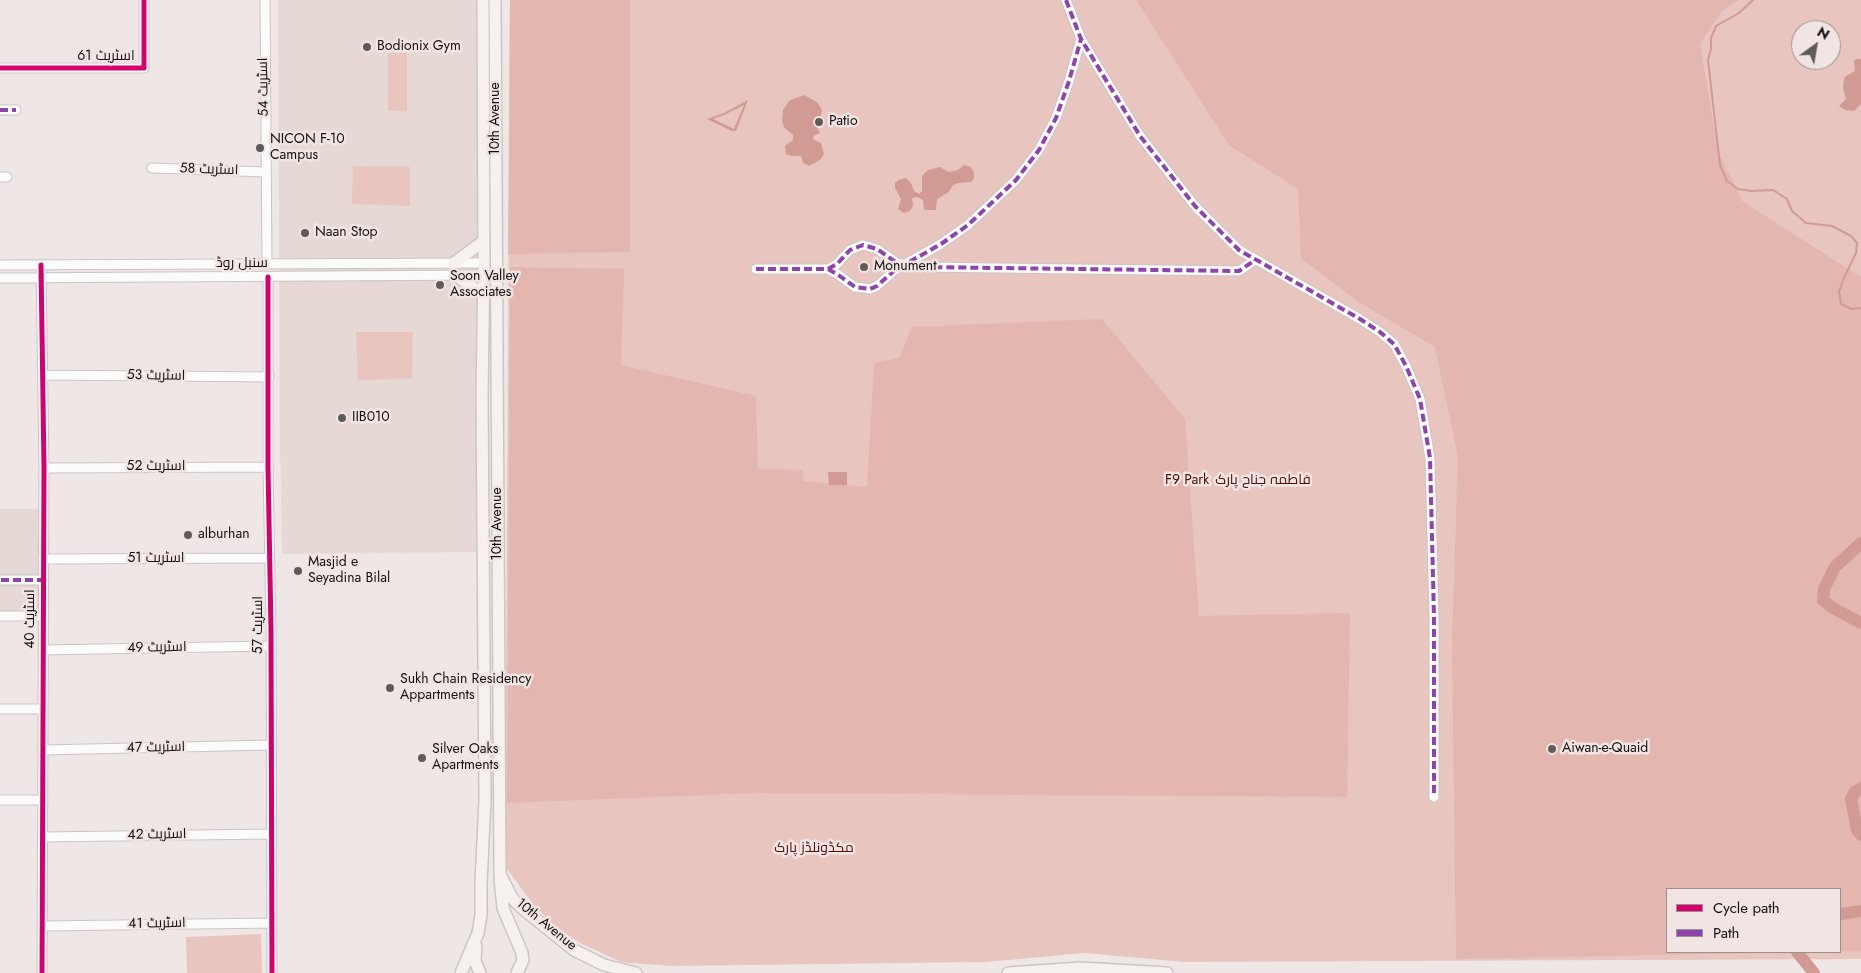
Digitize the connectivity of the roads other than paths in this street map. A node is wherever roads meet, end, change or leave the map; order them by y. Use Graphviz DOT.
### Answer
graph roads {
  1 [pos="144,0"];
  2 [pos="264,0"];
  3 [pos="483,0"];
  4 [pos="496,0"];
  5 [pos="1066,0"];
  6 [pos="1081,39"];
  7 [pos="0,68"];
  8 [pos="0,110"];
  9 [pos="16,110"];
  10 [pos="483,124"];
  11 [pos="496,125"];
  12 [pos="152,168"];
  13 [pos="266,172"];
  14 [pos="484,241"];
  15 [pos="1255,260"];
  16 [pos="267,263"];
  17 [pos="454,263"];
  18 [pos="0,265"];
  19 [pos="41,265"];
  20 [pos="904,265"];
  21 [pos="484,269"];
  22 [pos="756,269"];
  23 [pos="828,269"];
  24 [pos="457,276"];
  25 [pos="268,277"];
  26 [pos="0,278"];
  27 [pos="41,278"];
  28 [pos="484,295"];
  29 [pos="42,375"];
  30 [pos="269,377"];
  31 [pos="268,467"];
  32 [pos="44,468"];
  33 [pos="270,558"];
  34 [pos="43,559"];
  35 [pos="1,580"];
  36 [pos="43,580"];
  37 [pos="0,616"];
  38 [pos="43,616"];
  39 [pos="484,626"];
  40 [pos="498,626"];
  41 [pos="271,646"];
  42 [pos="43,650"];
  43 [pos="0,709"];
  44 [pos="42,709"];
  45 [pos="270,745"];
  46 [pos="43,750"];
  47 [pos="1434,797"];
  48 [pos="0,800"];
  49 [pos="43,800"];
  50 [pos="271,834"];
  51 [pos="43,837"];
  52 [pos="500,874"];
  53 [pos="271,923"];
  54 [pos="43,926"];
  55 [pos="478,933"];
  56 [pos="42,973"];
  57 [pos="272,973"];
  58 [pos="461,973"];
  59 [pos="480,973"];
  60 [pos="517,973"];
  61 [pos="636,973"];
  62 [pos="1008,973"];
  63 [pos="1166,973"];
  1 -- 7 [label="street, اسٹریٹ 61"];
  2 -- 13 [label="street, اسٹریٹ 54"];
  3 -- 10 [label="main road, 10th Avenue"];
  4 -- 11 [label="main road, 10th Avenue"];
  5 -- 6 [label="street"];
  6 -- 15 [label="street"];
  6 -- 20 [label="street"];
  8 -- 9 [label="street"];
  10 -- 11 [label="main road"];
  10 -- 14 [label="main road, 10th Avenue"];
  11 -- 40 [label="main road, 10th Avenue"];
  12 -- 13 [label="street, اسٹریٹ 58"];
  13 -- 16 [label="street, اسٹریٹ 54"];
  14 -- 17 [label="main road"];
  14 -- 21 [label="main road, 10th Avenue"];
  15 -- 20 [label="street"];
  15 -- 47 [label="street"];
  16 -- 17 [label="street, سنبل روڈ"];
  16 -- 19 [label="street, سنبل روڈ"];
  17 -- 21 [label="street, سنبل روڈ"];
  18 -- 19 [label="street, سنبل روڈ"];
  19 -- 27 [label="street, اسٹریٹ 40"];
  20 -- 23 [label="street"];
  20 -- 23 [label="street"];
  21 -- 24 [label="street, سنبل روڈ"];
  21 -- 28 [label="main road, 10th Avenue"];
  22 -- 23 [label="street"];
  24 -- 25 [label="street, سنبل روڈ"];
  24 -- 28 [label="main road"];
  25 -- 27 [label="street, سنبل روڈ"];
  25 -- 30 [label="street, اسٹریٹ 57"];
  26 -- 27 [label="street, سنبل روڈ"];
  27 -- 29 [label="street, اسٹریٹ 40"];
  28 -- 39 [label="main road, 10th Avenue"];
  29 -- 30 [label="street, اسٹریٹ 53"];
  29 -- 32 [label="street, اسٹریٹ 40"];
  30 -- 31 [label="street, اسٹریٹ 57"];
  31 -- 32 [label="street, اسٹریٹ 52"];
  31 -- 33 [label="street, اسٹریٹ 57"];
  32 -- 34 [label="street, اسٹریٹ 40"];
  33 -- 34 [label="street, اسٹریٹ 51"];
  33 -- 41 [label="street, اسٹریٹ 57"];
  34 -- 36 [label="street, اسٹریٹ 40"];
  35 -- 36 [label="street"];
  36 -- 38 [label="street, اسٹریٹ 40"];
  37 -- 38 [label="street"];
  38 -- 42 [label="street, اسٹریٹ 40"];
  39 -- 40 [label="main road"];
  39 -- 55 [label="main road, 10th Avenue"];
  40 -- 52 [label="main road, 10th Avenue"];
  41 -- 42 [label="street, اسٹریٹ 49"];
  41 -- 45 [label="street, اسٹریٹ 57"];
  42 -- 44 [label="street, اسٹریٹ 40"];
  43 -- 44 [label="street"];
  44 -- 46 [label="street, اسٹریٹ 40"];
  45 -- 46 [label="street, اسٹریٹ 47"];
  45 -- 50 [label="street, اسٹریٹ 57"];
  46 -- 49 [label="street, اسٹریٹ 40"];
  48 -- 49 [label="street"];
  49 -- 51 [label="street, اسٹریٹ 40"];
  50 -- 51 [label="street, اسٹریٹ 42"];
  50 -- 53 [label="street, اسٹریٹ 57"];
  51 -- 54 [label="street, اسٹریٹ 40"];
  52 -- 60 [label="main road"];
  52 -- 61 [label="main road, 10th Avenue"];
  53 -- 54 [label="street, اسٹریٹ 41"];
  53 -- 57 [label="street, اسٹریٹ 57"];
  54 -- 56 [label="street, اسٹریٹ 40"];
  55 -- 58 [label="main road, 10th Avenue"];
  55 -- 59 [label="main road"];
  62 -- 63 [label="main road"];
}
